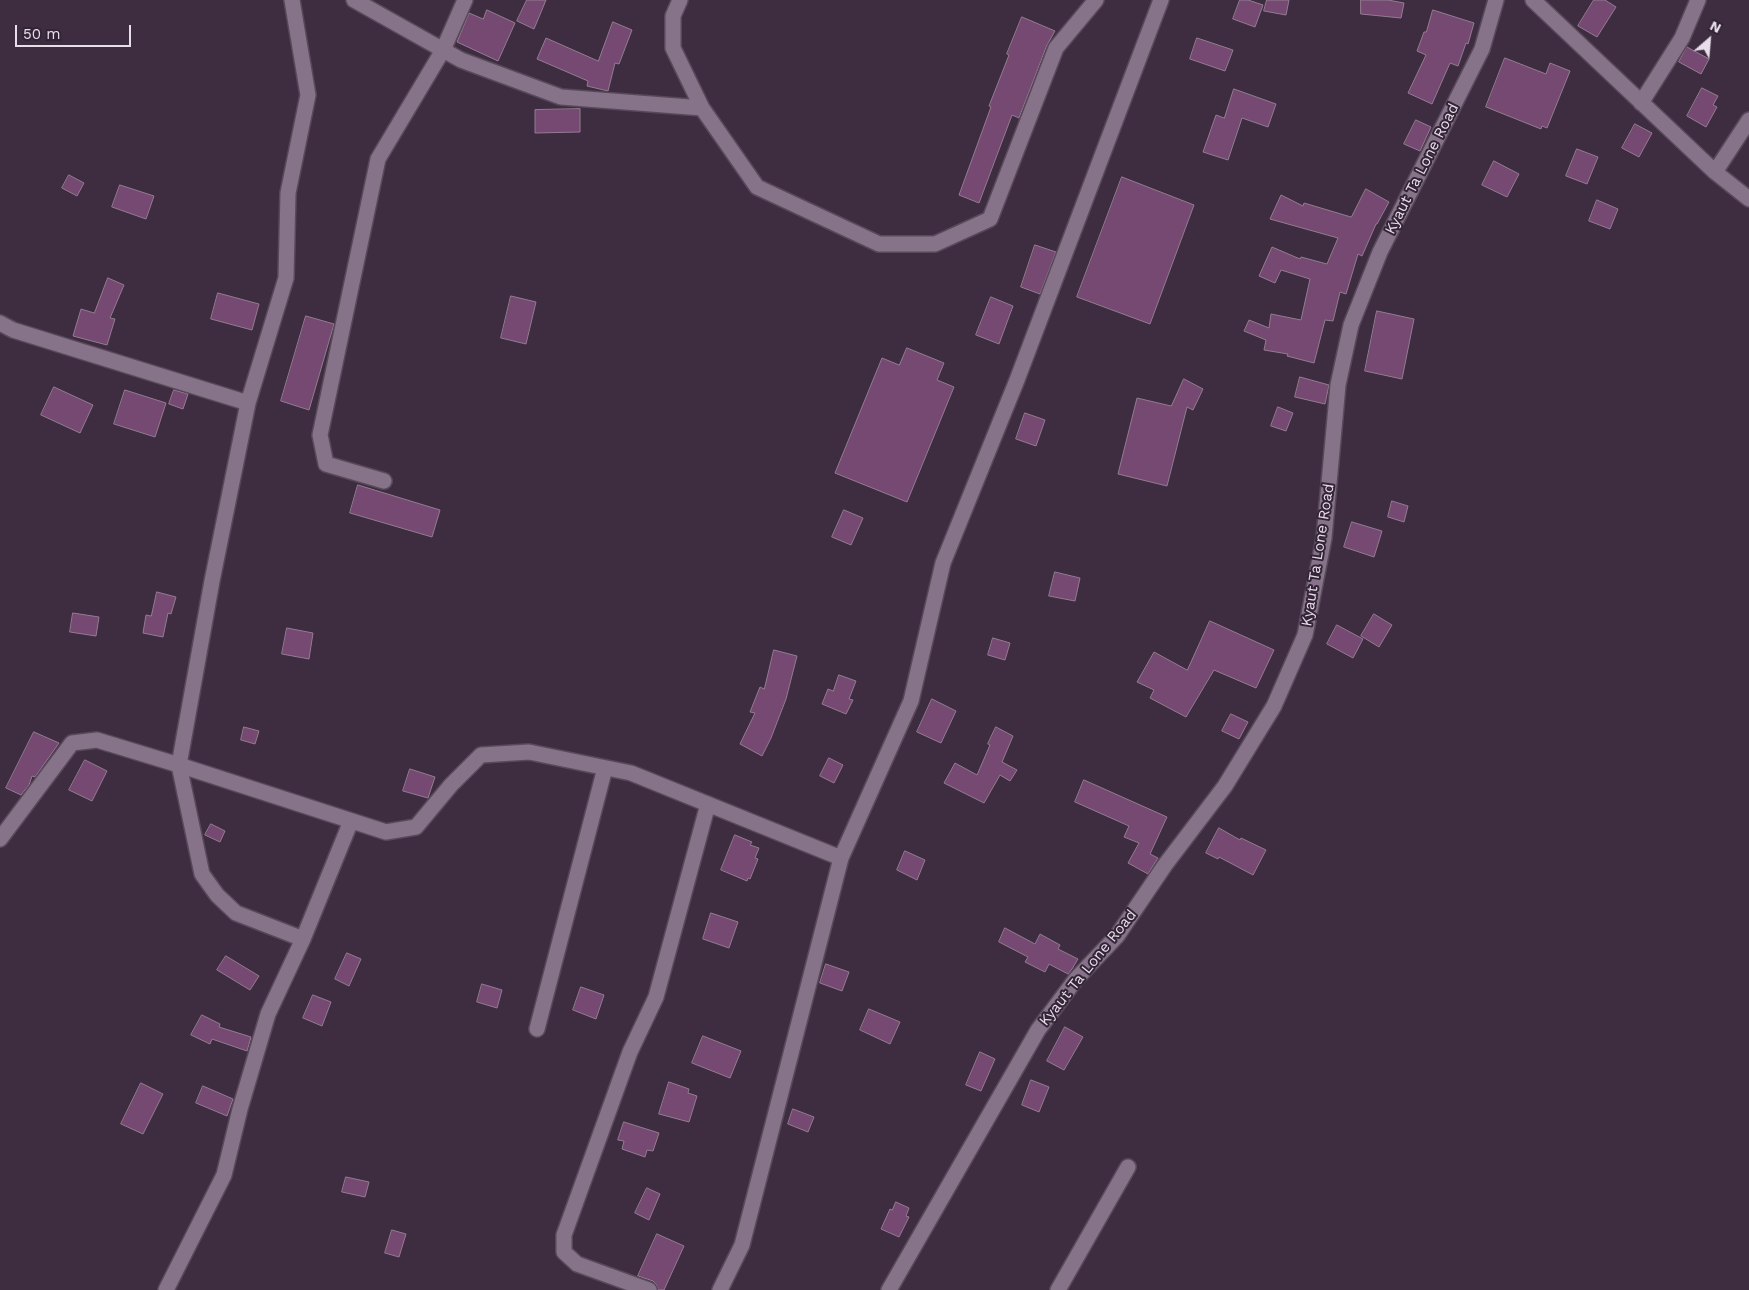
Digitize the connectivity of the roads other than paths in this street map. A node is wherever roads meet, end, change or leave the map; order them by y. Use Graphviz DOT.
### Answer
graph roads {
  1 [pos="292,0"];
  2 [pos="354,0"];
  3 [pos="465,0"];
  4 [pos="680,0"];
  5 [pos="1096,0"];
  6 [pos="1161,0"];
  7 [pos="1496,0"];
  8 [pos="1533,0"];
  9 [pos="1698,0"];
  10 [pos="443,50"];
  11 [pos="1641,103"];
  12 [pos="702,108"];
  13 [pos="1749,120"];
  14 [pos="1715,172"];
  15 [pos="1749,199"];
  16 [pos="0,323"];
  17 [pos="248,403"];
  18 [pos="384,481"];
  19 [pos="180,764"];
  20 [pos="605,768"];
  21 [pos="708,804"];
  22 [pos="351,821"];
  23 [pos="0,839"];
  24 [pos="841,858"];
  25 [pos="303,939"];
  26 [pos="537,1029"];
  27 [pos="1128,1167"];
  28 [pos="166,1290"];
  29 [pos="649,1290"];
  30 [pos="720,1290"];
  31 [pos="889,1290"];
  32 [pos="1058,1290"];
  1 -- 17 [label="street"];
  2 -- 10 [label="street"];
  3 -- 10 [label="street"];
  4 -- 12 [label="street"];
  5 -- 12 [label="street"];
  6 -- 24 [label="street"];
  7 -- 31 [label="street, Kyaut Ta Lone Road"];
  8 -- 11 [label="street"];
  9 -- 11 [label="street"];
  10 -- 12 [label="street"];
  10 -- 18 [label="street"];
  11 -- 14 [label="street"];
  13 -- 14 [label="street"];
  14 -- 15 [label="street"];
  16 -- 17 [label="street"];
  17 -- 19 [label="street"];
  19 -- 22 [label="street"];
  19 -- 23 [label="street"];
  19 -- 25 [label="street"];
  20 -- 21 [label="street"];
  20 -- 22 [label="street"];
  20 -- 26 [label="street"];
  21 -- 24 [label="street"];
  21 -- 29 [label="street"];
  22 -- 25 [label="street"];
  24 -- 30 [label="street"];
  25 -- 28 [label="street"];
  27 -- 32 [label="street"];
}
